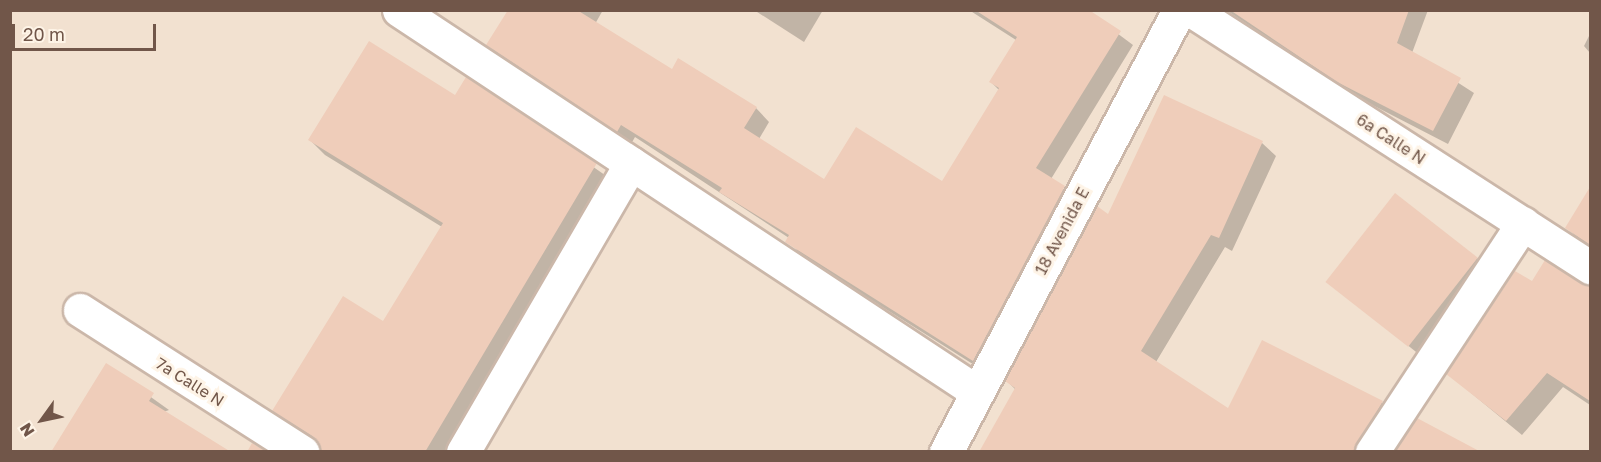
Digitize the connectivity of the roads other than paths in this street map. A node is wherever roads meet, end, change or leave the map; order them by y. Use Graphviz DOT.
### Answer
graph roads {
  1 [pos="399,10"];
  2 [pos="1179,10"];
  3 [pos="1191,10"];
  4 [pos="631,163"];
  5 [pos="1523,223"];
  6 [pos="1590,267"];
  7 [pos="80,310"];
  8 [pos="977,392"];
  9 [pos="302,452"];
  10 [pos="463,452"];
  11 [pos="946,452"];
  12 [pos="1372,452"];
  1 -- 4 [label="street"];
  2 -- 8 [label="street, 18 Avenida E"];
  3 -- 5 [label="street, 6a Calle N"];
  4 -- 8 [label="street"];
  4 -- 10 [label="street"];
  5 -- 6 [label="street, 6a Calle N"];
  5 -- 12 [label="street"];
  7 -- 9 [label="street, 7a Calle N"];
  8 -- 11 [label="street, 18 Avenida E"];
}
